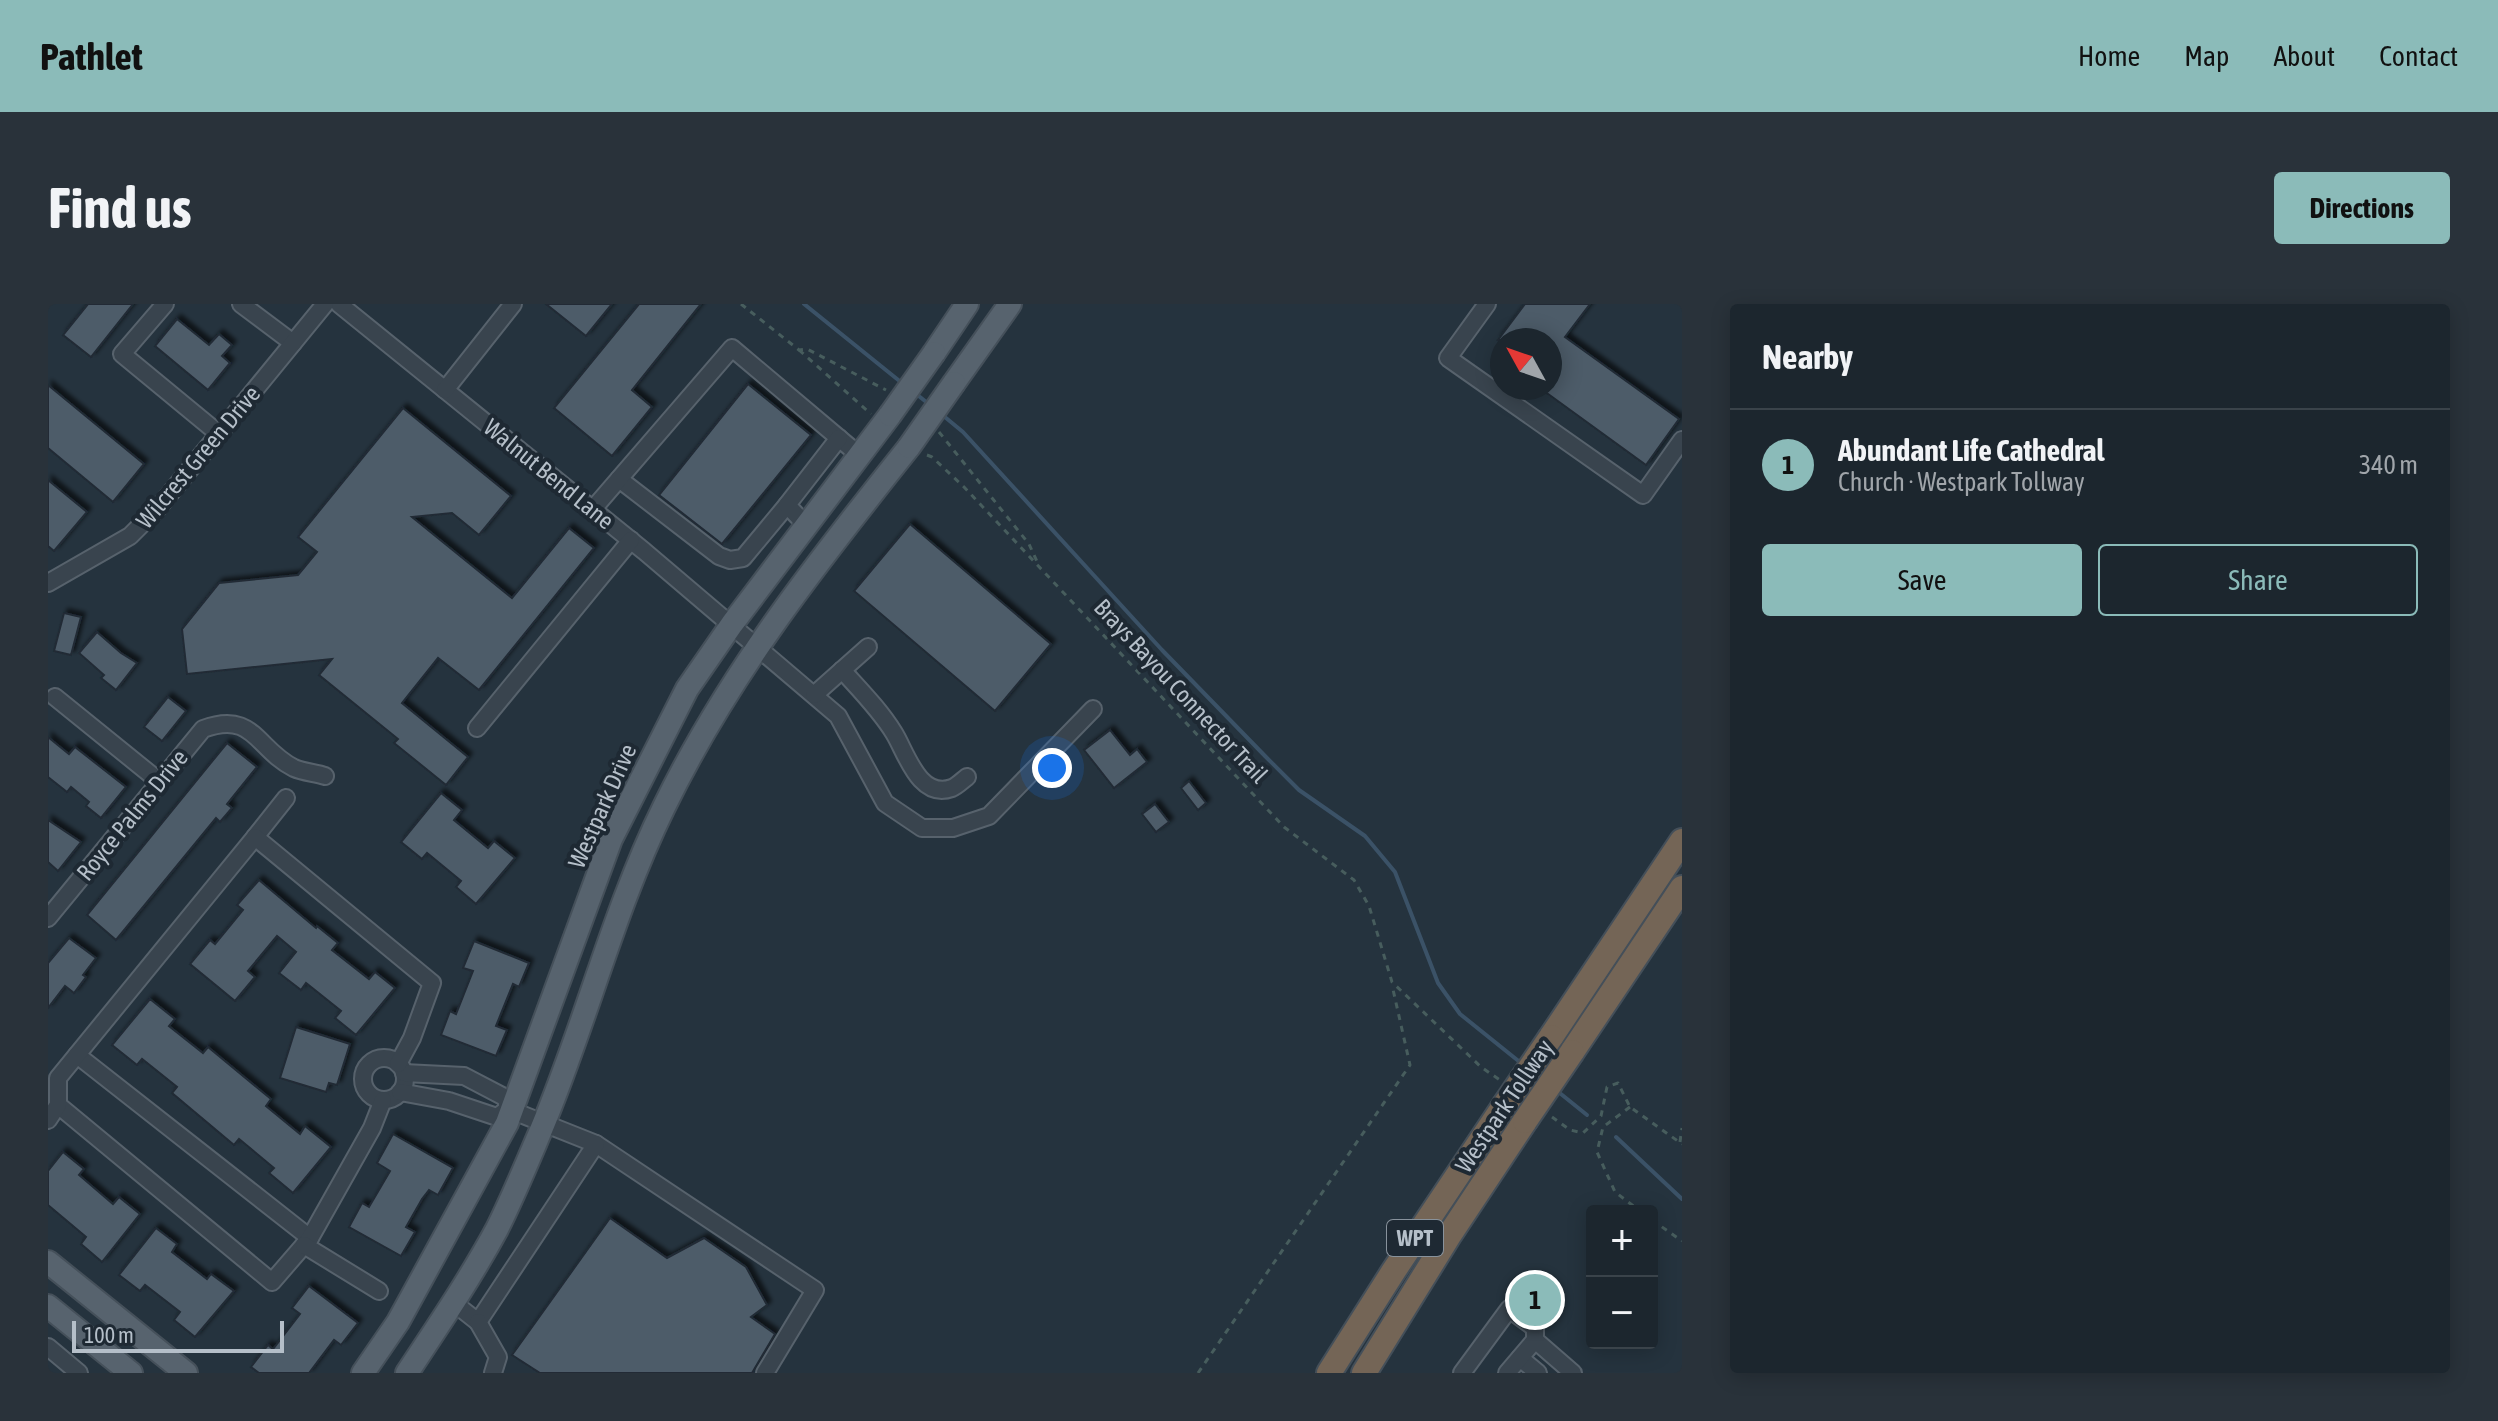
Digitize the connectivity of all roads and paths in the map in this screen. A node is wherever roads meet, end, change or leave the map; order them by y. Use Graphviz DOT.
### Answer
graph roads {
  1 [pos="165,304"];
  2 [pos="241,304"];
  3 [pos="325,304"];
  4 [pos="339,304"];
  5 [pos="513,304"];
  6 [pos="967,304"];
  7 [pos="1010,304"];
  8 [pos="1487,304"];
  9 [pos="293,343"];
  10 [pos="799,350"];
  11 [pos="445,390"];
  12 [pos="886,420"];
  13 [pos="219,434"];
  14 [pos="839,438"];
  15 [pos="1682,440"];
  16 [pos="909,447"];
  17 [pos="859,455"];
  18 [pos="619,479"];
  19 [pos="787,505"];
  20 [pos="593,509"];
  21 [pos="806,525"];
  22 [pos="631,540"];
  23 [pos="48,583"];
  24 [pos="732,624"];
  25 [pos="757,645"];
  26 [pos="868,647"];
  27 [pos="842,670"];
  28 [pos="814,695"];
  29 [pos="55,697"];
  30 [pos="1093,709"];
  31 [pos="477,728"];
  32 [pos="325,776"];
  33 [pos="967,777"];
  34 [pos="160,782"];
  35 [pos="634,790"];
  36 [pos="286,798"];
  37 [pos="665,805"];
  38 [pos="255,837"];
  39 [pos="1682,841"];
  40 [pos="1681,890"];
  41 [pos="51,909"];
  42 [pos="572,947"];
  43 [pos="602,958"];
  44 [pos="1392,982"];
  45 [pos="77,1055"];
  46 [pos="401,1069"];
  47 [pos="53,1084"];
  48 [pos="400,1092"];
  49 [pos="1505,1095"];
  50 [pos="383,1100"];
  51 [pos="58,1105"];
  52 [pos="1630,1107"];
  53 [pos="510,1110"];
  54 [pos="1535,1116"];
  55 [pos="48,1120"];
  56 [pos="543,1123"];
  57 [pos="1682,1128"];
  58 [pos="1681,1143"];
  59 [pos="596,1144"];
  60 [pos="1632,1205"];
  61 [pos="1658,1224"];
  62 [pos="1682,1241"];
  63 [pos="307,1242"];
  64 [pos="48,1262"];
  65 [pos="379,1291"];
  66 [pos="454,1303"];
  67 [pos="48,1306"];
  68 [pos="398,1322"];
  69 [pos="478,1322"];
  70 [pos="1535,1340"];
  71 [pos="48,1347"];
  72 [pos="1520,1358"];
  73 [pos="79,1373"];
  74 [pos="131,1373"];
  75 [pos="186,1373"];
  76 [pos="363,1373"];
  77 [pos="407,1373"];
  78 [pos="493,1373"];
  79 [pos="765,1373"];
  80 [pos="1198,1373"];
  81 [pos="1329,1373"];
  82 [pos="1364,1373"];
  83 [pos="1462,1373"];
  84 [pos="1507,1373"];
  85 [pos="1538,1373"];
  86 [pos="1573,1373"];
  1 -- 13 [label="street"];
  2 -- 9 [label="street"];
  3 -- 9 [label="street, Wilcrest Green Drive"];
  4 -- 11 [label="street, Walnut Bend Lane"];
  5 -- 11 [label="street"];
  6 -- 12 [label="main road, Westpark Drive, bridge"];
  7 -- 16 [label="main road, bridge"];
  8 -- 15 [label="street"];
  9 -- 13 [label="street, Wilcrest Green Drive"];
  10 -- 12 [label="path"];
  11 -- 20 [label="street, Walnut Bend Lane"];
  12 -- 17 [label="main road, Westpark Drive"];
  13 -- 23 [label="street, Wilcrest Green Drive"];
  14 -- 17 [label="street"];
  14 -- 18 [label="street"];
  14 -- 19 [label="street"];
  16 -- 25 [label="main road"];
  16 -- 44 [label="path, Brays Bayou Connector Trail"];
  17 -- 21 [label="main road, Westpark Drive"];
  18 -- 19 [label="street"];
  18 -- 20 [label="street"];
  19 -- 21 [label="street"];
  20 -- 22 [label="street, Walnut Bend Lane"];
  21 -- 24 [label="main road, Westpark Drive"];
  22 -- 24 [label="street, Walnut Bend Lane"];
  22 -- 31 [label="street"];
  24 -- 25 [label="street, Walnut Bend Lane"];
  24 -- 35 [label="main road, Westpark Drive"];
  25 -- 28 [label="street, Walnut Bend Lane"];
  25 -- 37 [label="main road"];
  26 -- 27 [label="street"];
  27 -- 28 [label="street"];
  27 -- 33 [label="street"];
  28 -- 30 [label="street, Walnut Bend Lane"];
  29 -- 34 [label="street"];
  32 -- 34 [label="street, Royce Palms Drive"];
  34 -- 41 [label="street, Royce Palms Drive"];
  35 -- 37 [label="main road"];
  35 -- 42 [label="main road, Westpark Drive"];
  36 -- 38 [label="street"];
  37 -- 43 [label="main road"];
  38 -- 45 [label="street"];
  38 -- 46 [label="street"];
  39 -- 49 [label="highway, Westpark Tollway / WPT, bridge"];
  40 -- 54 [label="highway, Westpark Tollway / WPT, bridge"];
  42 -- 43 [label="main road"];
  42 -- 53 [label="main road, Westpark Drive"];
  43 -- 56 [label="main road"];
  44 -- 49 [label="path, Brays Bayou Connector Trail"];
  44 -- 80 [label="path, Brays Bayou Connector Trail"];
  45 -- 47 [label="street"];
  45 -- 63 [label="street"];
  46 -- 48 [label="street"];
  46 -- 50 [label="street"];
  46 -- 53 [label="street"];
  47 -- 51 [label="street"];
  48 -- 50 [label="street"];
  48 -- 53 [label="street"];
  49 -- 81 [label="highway, Westpark Tollway / WPT"];
  50 -- 63 [label="street"];
  51 -- 55 [label="street"];
  51 -- 63 [label="street"];
  52 -- 54 [label="path"];
  52 -- 58 [label="path"];
  52 -- 60 [label="path"];
  53 -- 56 [label="street"];
  53 -- 68 [label="main road, Westpark Drive"];
  54 -- 82 [label="highway, Westpark Tollway / WPT"];
  56 -- 59 [label="street"];
  56 -- 66 [label="main road"];
  57 -- 58 [label="path"];
  59 -- 69 [label="street"];
  59 -- 79 [label="street"];
  61 -- 62 [label="path"];
  63 -- 65 [label="street"];
  64 -- 75 [label="main road"];
  66 -- 68 [label="main road"];
  66 -- 69 [label="street"];
  66 -- 77 [label="main road"];
  67 -- 74 [label="main road"];
  68 -- 76 [label="main road, Westpark Drive"];
  69 -- 78 [label="street"];
  70 -- 72 [label="street"];
  70 -- 83 [label="street"];
  70 -- 86 [label="street"];
  71 -- 73 [label="street"];
  72 -- 84 [label="street"];
  72 -- 85 [label="street"];
}
